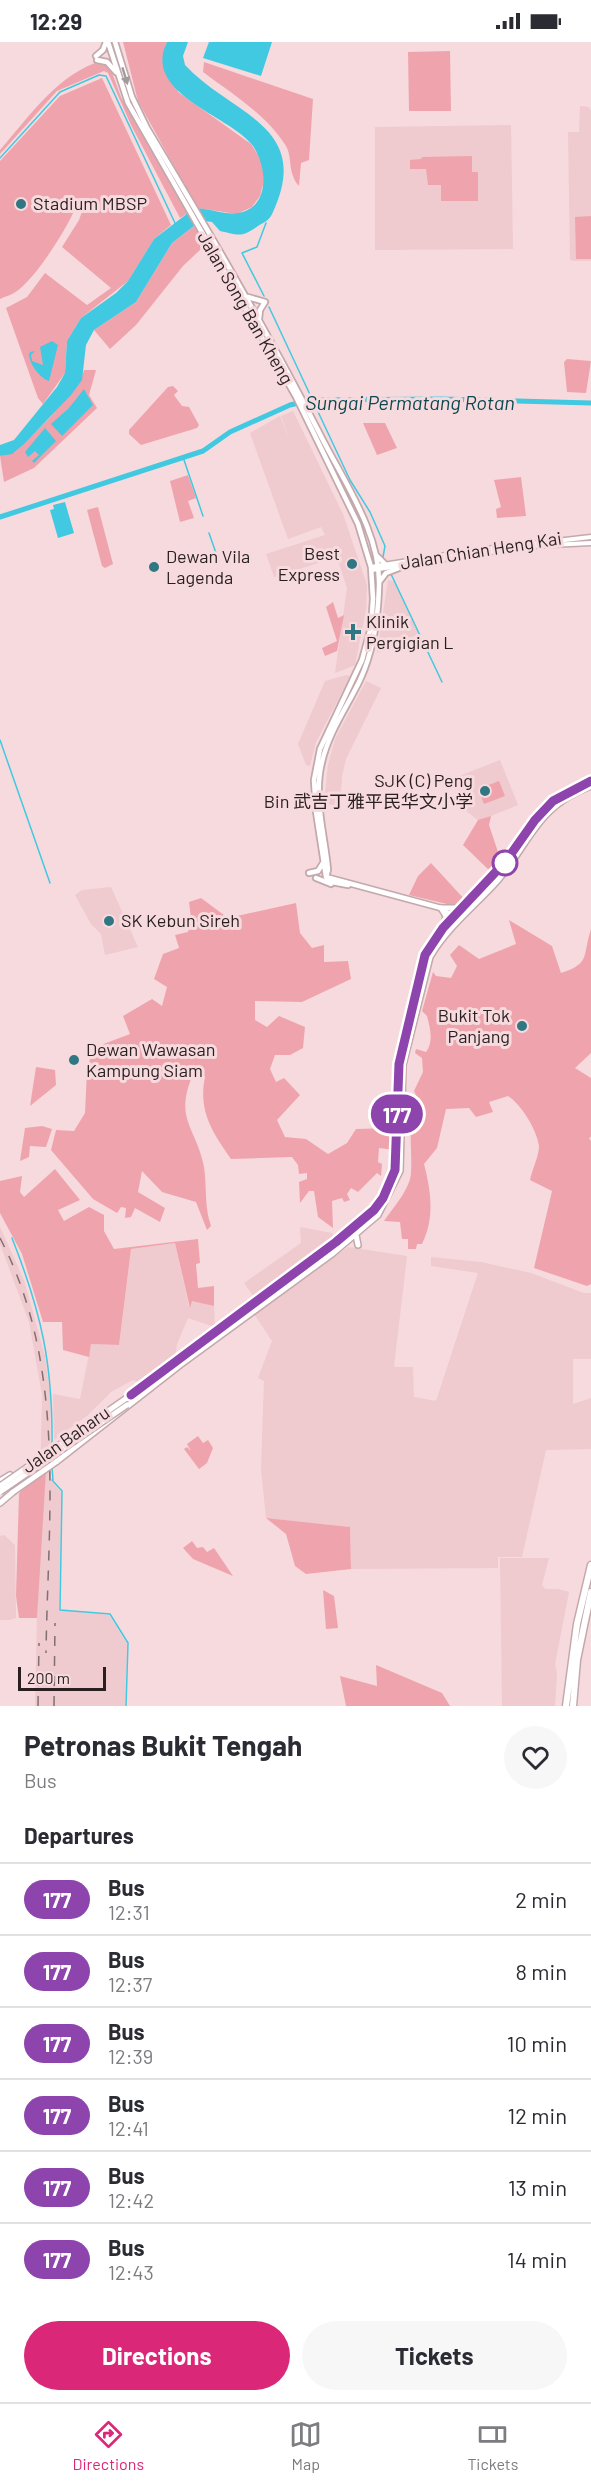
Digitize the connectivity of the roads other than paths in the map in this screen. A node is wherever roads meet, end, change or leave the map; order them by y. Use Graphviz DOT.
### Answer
graph roads {
  1 [pos="107,42"];
  2 [pos="115,42"];
  3 [pos="117,74"];
  4 [pos="190,206"];
  5 [pos="204,231"];
  6 [pos="246,296"];
  7 [pos="259,320"];
  8 [pos="298,396"];
  9 [pos="304,407"];
  10 [pos="576,533"];
  11 [pos="581,537"];
  12 [pos="591,537"];
  13 [pos="568,543"];
  14 [pos="591,543"];
  15 [pos="575,548"];
  16 [pos="375,553"];
  17 [pos="386,565"];
  18 [pos="407,565"];
  19 [pos="374,568"];
  20 [pos="380,583"];
  21 [pos="591,781"];
  22 [pos="591,786"];
  23 [pos="325,860"];
  24 [pos="309,873"];
  25 [pos="315,878"];
  26 [pos="342,883"];
  27 [pos="441,908"];
  28 [pos="463,908"];
  29 [pos="456,919"];
  30 [pos="443,928"];
  31 [pos="356,1234"];
  32 [pos="358,1245"];
  33 [pos="131,1395"];
  34 [pos="129,1404"];
  35 [pos="0,1481"];
  36 [pos="0,1486"];
  37 [pos="0,1492"];
  38 [pos="0,1503"];
  39 [pos="591,1565"];
  40 [pos="591,1592"];
  41 [pos="566,1706"];
  42 [pos="573,1706"];
  1 -- 3 [label="main road, Jalan Song Ban Kheng"];
  1 -- 3 [label="main road"];
  2 -- 4 [label="main road, Jalan Song Ban Kheng, one-way"];
  3 -- 4 [label="main road, Jalan Song Ban Kheng"];
  4 -- 5 [label="main road, Jalan Song Ban Kheng"];
  5 -- 6 [label="main road, Jalan Song Ban Kheng"];
  5 -- 8 [label="main road, Jalan Song Ban Kheng"];
  6 -- 7 [label="main road, Jalan Song Ban Kheng"];
  6 -- 7 [label="main road"];
  7 -- 8 [label="main road, Jalan Song Ban Kheng"];
  8 -- 9 [label="main road, Jalan Song Ban Kheng"];
  9 -- 16 [label="main road, Jalan Song Ban Kheng"];
  9 -- 19 [label="main road, Jalan Song Ban Kheng"];
  10 -- 11 [label="main road"];
  11 -- 12 [label="main road, Jalan Chian Heng Kai"];
  11 -- 17 [label="main road, Jalan Chian Heng Kai"];
  13 -- 14 [label="main road, Jalan Chian Heng Kai"];
  13 -- 15 [label="main road"];
  13 -- 18 [label="main road, Jalan Chian Heng Kai"];
  16 -- 17 [label="main road"];
  16 -- 19 [label="main road, Jalan Song Ban Kheng"];
  17 -- 19 [label="main road, Jalan Chian Heng Kai"];
  18 -- 19 [label="main road, Jalan Chian Heng Kai"];
  18 -- 20 [label="main road"];
  19 -- 20 [label="main road, Jalan Song Ban Kheng"];
  19 -- 23 [label="main road, Jalan Song Ban Kheng"];
  20 -- 23 [label="main road, Jalan Song Ban Kheng"];
  21 -- 28 [label="highway"];
  22 -- 29 [label="highway"];
  23 -- 24 [label="main road"];
  23 -- 26 [label="main road"];
  23 -- 26 [label="main road, Jalan Song Ban Kheng"];
  25 -- 26 [label="main road"];
  26 -- 27 [label="main road"];
  27 -- 28 [label="highway"];
  27 -- 29 [label="main road"];
  27 -- 30 [label="highway"];
  28 -- 29 [label="highway"];
  29 -- 30 [label="highway"];
  29 -- 31 [label="highway"];
  30 -- 33 [label="highway"];
  31 -- 32 [label="highway"];
  31 -- 34 [label="highway"];
  33 -- 35 [label="highway, bridge"];
  33 -- 36 [label="highway, Jalan Baharu, bridge"];
  34 -- 37 [label="highway, Jalan Baharu, bridge"];
  34 -- 38 [label="highway, bridge"];
  39 -- 41 [label="highway"];
  40 -- 42 [label="highway"];
}
